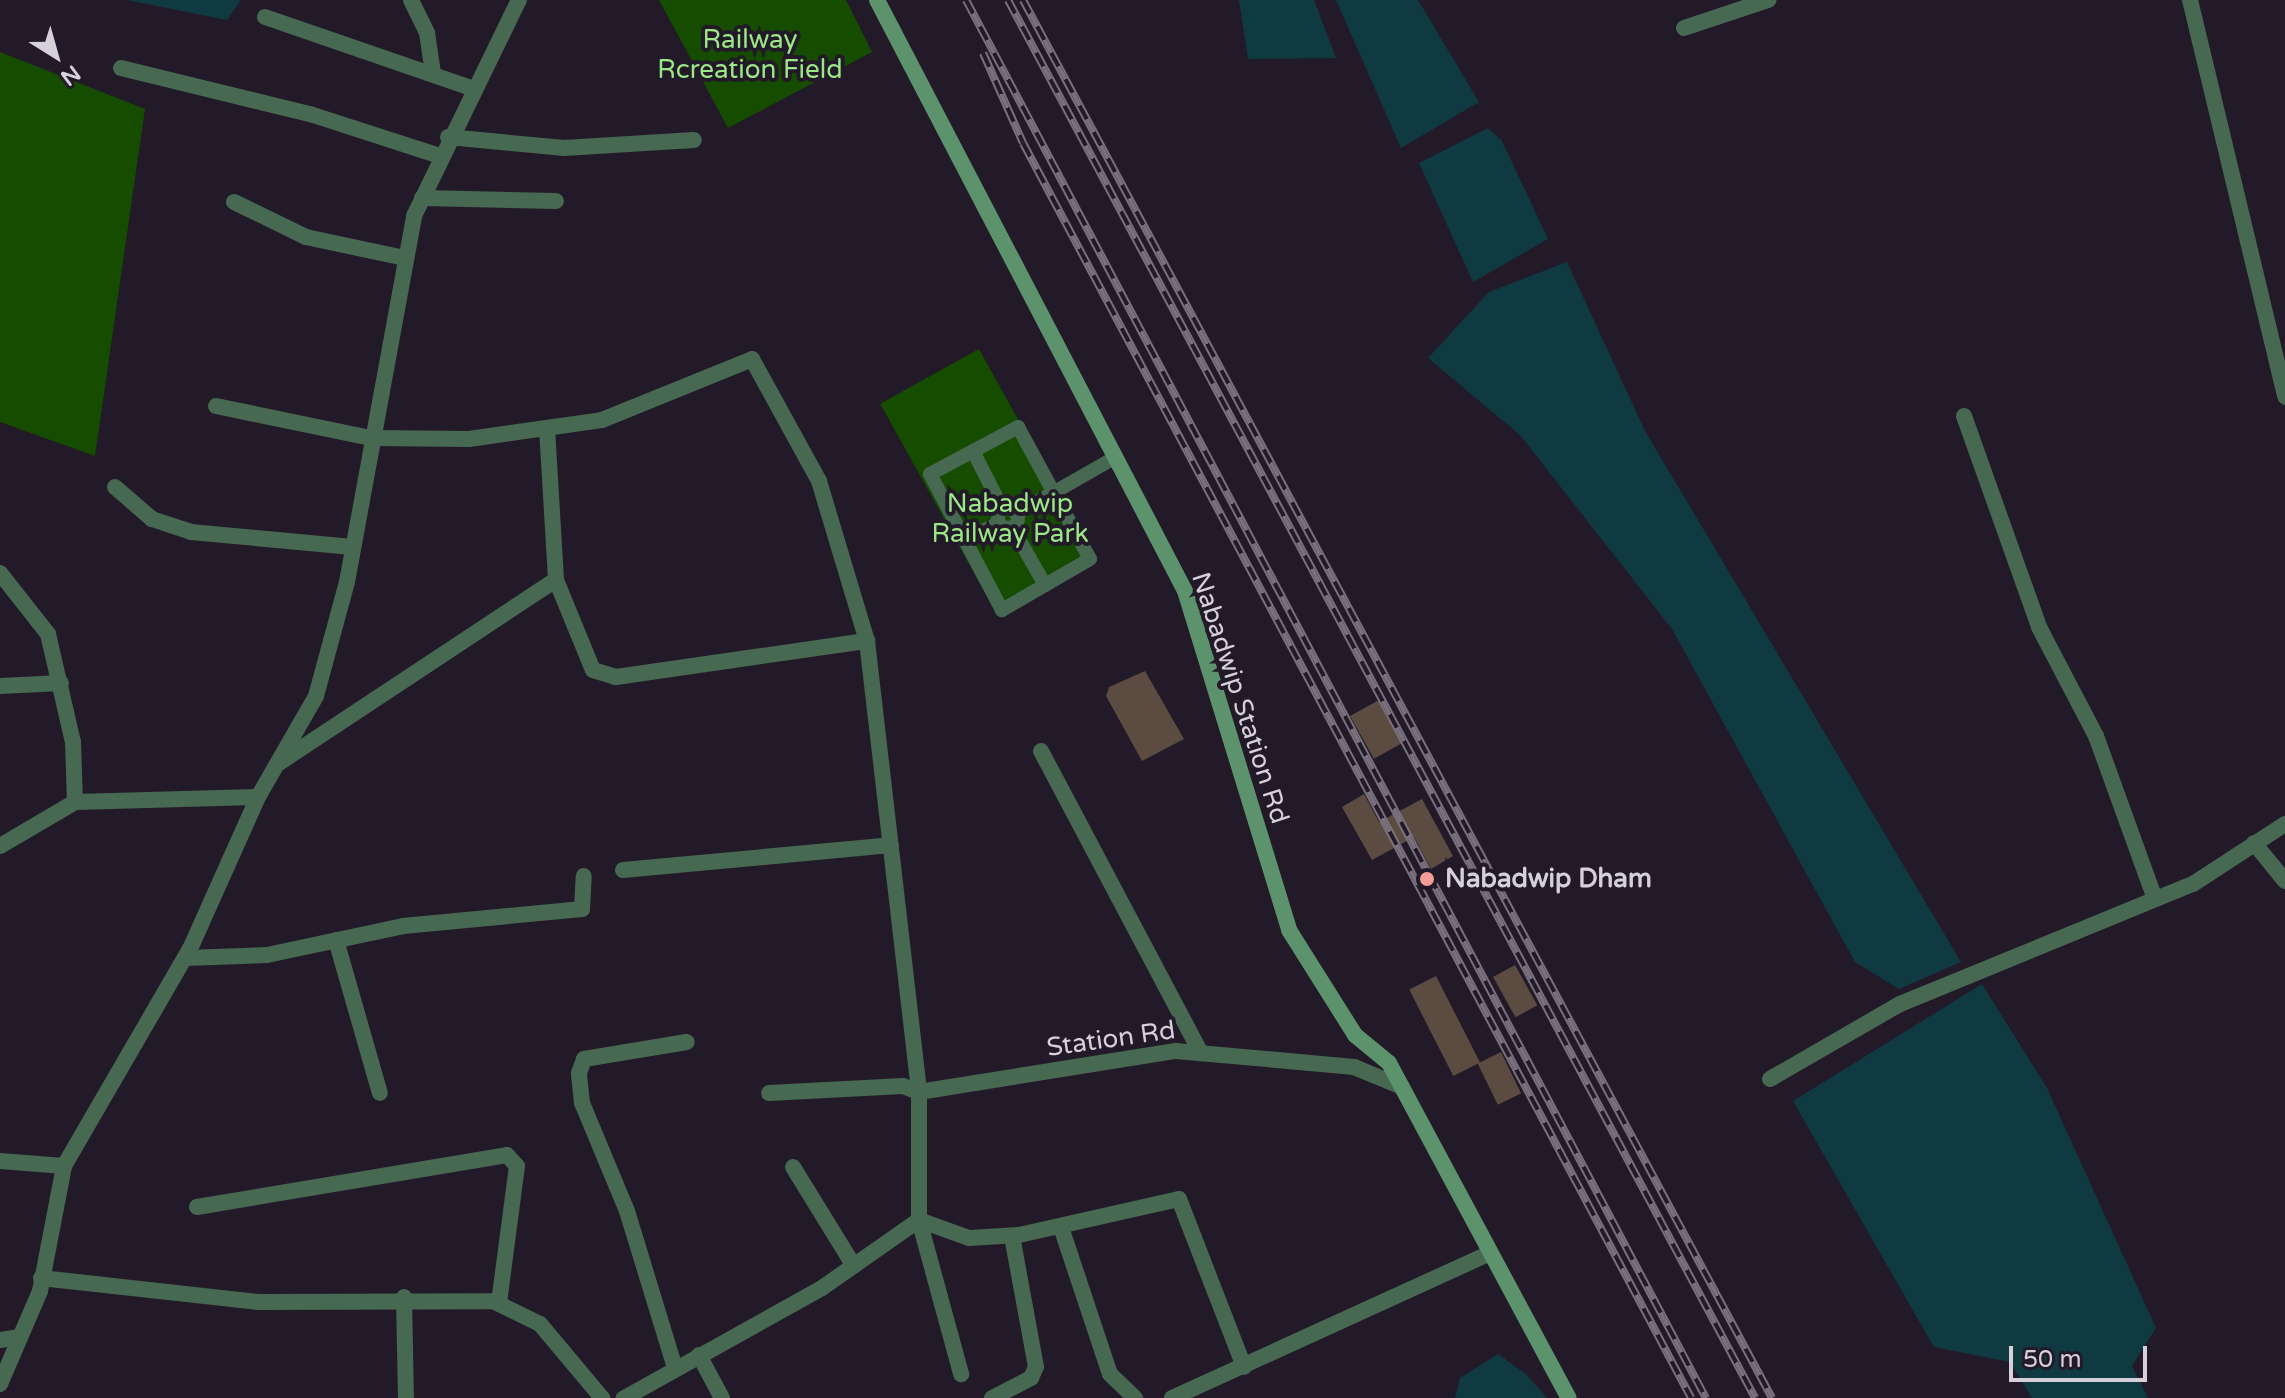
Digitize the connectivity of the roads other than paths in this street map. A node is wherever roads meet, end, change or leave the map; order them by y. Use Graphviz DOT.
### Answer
graph roads {
  1 [pos="411,0"];
  2 [pos="519,0"];
  3 [pos="877,0"];
  4 [pos="1768,0"];
  5 [pos="2190,0"];
  6 [pos="265,17"];
  7 [pos="1684,28"];
  8 [pos="121,68"];
  9 [pos="433,73"];
  10 [pos="471,88"];
  11 [pos="448,137"];
  12 [pos="694,140"];
  13 [pos="440,156"];
  14 [pos="422,198"];
  15 [pos="556,201"];
  16 [pos="234,202"];
  17 [pos="405,258"];
  18 [pos="2285,397"];
  19 [pos="216,406"];
  20 [pos="1964,416"];
  21 [pos="547,428"];
  22 [pos="371,438"];
  23 [pos="973,451"];
  24 [pos="1116,457"];
  25 [pos="115,487"];
  26 [pos="1053,491"];
  27 [pos="1008,518"];
  28 [pos="965,539"];
  29 [pos="352,547"];
  30 [pos="0,573"];
  31 [pos="556,580"];
  32 [pos="1045,585"];
  33 [pos="867,641"];
  34 [pos="61,683"];
  35 [pos="0,686"];
  36 [pos="1041,751"];
  37 [pos="279,763"];
  38 [pos="258,797"];
  39 [pos="75,802"];
  40 [pos="2285,824"];
  41 [pos="2254,843"];
  42 [pos="891,845"];
  43 [pos="0,846"];
  44 [pos="623,870"];
  45 [pos="584,876"];
  46 [pos="2285,881"];
  47 [pos="2155,899"];
  48 [pos="336,940"];
  49 [pos="186,958"];
  50 [pos="687,1042"];
  51 [pos="1201,1053"];
  52 [pos="1770,1079"];
  53 [pos="1402,1087"];
  54 [pos="919,1092"];
  55 [pos="380,1093"];
  56 [pos="769,1093"];
  57 [pos="0,1161"];
  58 [pos="64,1166"];
  59 [pos="793,1167"];
  60 [pos="197,1207"];
  61 [pos="919,1220"];
  62 [pos="1061,1227"];
  63 [pos="1012,1236"];
  64 [pos="1490,1253"];
  65 [pos="854,1266"];
  66 [pos="41,1278"];
  67 [pos="404,1297"];
  68 [pos="499,1302"];
  69 [pos="20,1337"];
  70 [pos="0,1340"];
  71 [pos="699,1355"];
  72 [pos="1244,1367"];
  73 [pos="675,1368"];
  74 [pos="961,1374"];
  75 [pos="0,1384"];
  76 [pos="406,1398"];
  77 [pos="602,1398"];
  78 [pos="624,1398"];
  79 [pos="722,1398"];
  80 [pos="992,1398"];
  81 [pos="1135,1398"];
  82 [pos="1172,1398"];
  83 [pos="1569,1398"];
  1 -- 9 [label="street"];
  2 -- 10 [label="street"];
  3 -- 24 [label="main road, Nabadwip Station Rd"];
  4 -- 7 [label="street"];
  5 -- 18 [label="street"];
  6 -- 9 [label="street"];
  8 -- 13 [label="street"];
  9 -- 10 [label="street"];
  10 -- 11 [label="street"];
  11 -- 12 [label="street"];
  11 -- 13 [label="street"];
  13 -- 14 [label="street"];
  14 -- 15 [label="street"];
  14 -- 17 [label="street"];
  16 -- 17 [label="street"];
  17 -- 22 [label="street"];
  19 -- 22 [label="street"];
  20 -- 47 [label="street"];
  21 -- 22 [label="street"];
  21 -- 31 [label="street"];
  21 -- 33 [label="street"];
  22 -- 29 [label="street"];
  23 -- 26 [label="street"];
  23 -- 27 [label="street"];
  23 -- 28 [label="street"];
  24 -- 26 [label="street"];
  24 -- 53 [label="main road, Nabadwip Station Rd"];
  25 -- 29 [label="street"];
  26 -- 27 [label="street"];
  26 -- 32 [label="street"];
  27 -- 28 [label="street"];
  27 -- 32 [label="street"];
  28 -- 32 [label="street"];
  29 -- 37 [label="street"];
  30 -- 34 [label="street"];
  31 -- 33 [label="street"];
  31 -- 37 [label="street"];
  33 -- 42 [label="street"];
  34 -- 35 [label="street"];
  34 -- 39 [label="street"];
  36 -- 51 [label="street"];
  37 -- 38 [label="street"];
  38 -- 39 [label="street"];
  38 -- 49 [label="street"];
  39 -- 43 [label="street"];
  40 -- 41 [label="street"];
  41 -- 46 [label="street"];
  41 -- 47 [label="street"];
  42 -- 44 [label="street"];
  42 -- 54 [label="street"];
  45 -- 48 [label="street"];
  47 -- 52 [label="street"];
  48 -- 49 [label="street"];
  48 -- 55 [label="street"];
  49 -- 58 [label="street"];
  50 -- 73 [label="street"];
  51 -- 53 [label="street, Station Rd"];
  51 -- 54 [label="street, Station Rd"];
  53 -- 64 [label="main road, Nabadwip Station Rd"];
  54 -- 56 [label="street, Station Rd"];
  54 -- 61 [label="street"];
  57 -- 58 [label="street"];
  58 -- 66 [label="street"];
  59 -- 65 [label="street"];
  60 -- 68 [label="street"];
  61 -- 63 [label="street"];
  61 -- 65 [label="street"];
  61 -- 74 [label="street"];
  62 -- 63 [label="street"];
  62 -- 72 [label="street"];
  62 -- 81 [label="street"];
  63 -- 80 [label="street"];
  64 -- 72 [label="street"];
  64 -- 83 [label="main road, Nabadwip Station Rd"];
  65 -- 71 [label="street"];
  66 -- 67 [label="street"];
  66 -- 69 [label="street"];
  67 -- 68 [label="street"];
  67 -- 76 [label="street"];
  68 -- 77 [label="street"];
  69 -- 70 [label="street"];
  69 -- 75 [label="street"];
  71 -- 73 [label="street"];
  71 -- 79 [label="street"];
  72 -- 82 [label="street"];
  73 -- 78 [label="street"];
}
